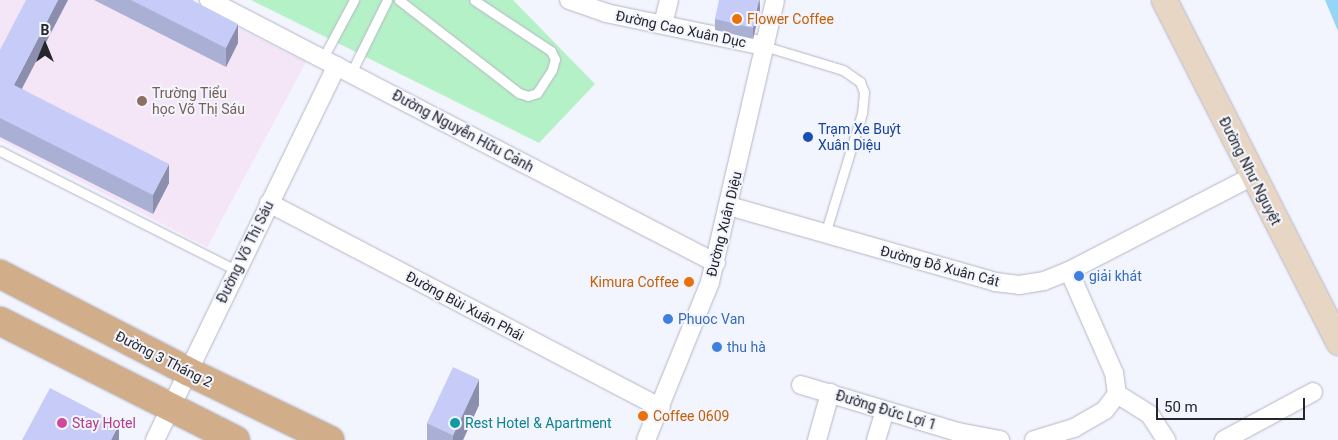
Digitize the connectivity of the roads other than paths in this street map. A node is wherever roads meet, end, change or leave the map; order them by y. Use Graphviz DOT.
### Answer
graph roads {
  1 [pos="209,0"];
  2 [pos="354,0"];
  3 [pos="387,0"];
  4 [pos="399,0"];
  5 [pos="474,0"];
  6 [pos="569,0"];
  7 [pos="669,0"];
  8 [pos="775,0"];
  9 [pos="1164,0"];
  10 [pos="663,24"];
  11 [pos="764,46"];
  12 [pos="337,66"];
  13 [pos="0,151"];
  14 [pos="1252,176"];
  15 [pos="269,203"];
  16 [pos="729,206"];
  17 [pos="825,235"];
  18 [pos="716,263"];
  19 [pos="236,270"];
  20 [pos="1069,271"];
  21 [pos="0,274"];
  22 [pos="0,321"];
  23 [pos="1338,342"];
  24 [pos="187,371"];
  25 [pos="801,385"];
  26 [pos="1313,392"];
  27 [pos="830,393"];
  28 [pos="1117,394"];
  29 [pos="169,408"];
  30 [pos="661,408"];
  31 [pos="885,411"];
  32 [pos="155,440"];
  33 [pos="236,440"];
  34 [pos="330,440"];
  35 [pos="646,440"];
  36 [pos="817,440"];
  37 [pos="876,440"];
  38 [pos="1000,440"];
  39 [pos="1034,440"];
  40 [pos="1166,440"];
  41 [pos="1224,440"];
  1 -- 12 [label="street, Đường Nguyễn Hữu Cảnh"];
  2 -- 12 [label="lane"];
  3 -- 12 [label="lane"];
  4 -- 5 [label="lane"];
  6 -- 10 [label="street, Đường Cao Xuân Dục"];
  7 -- 10 [label="street"];
  8 -- 11 [label="street, Đường Xuân Diệu"];
  9 -- 14 [label="street, Đường Như Nguyệt"];
  10 -- 11 [label="street, Đường Cao Xuân Dục"];
  11 -- 16 [label="street, Đường Xuân Diệu"];
  11 -- 17 [label="lane"];
  12 -- 15 [label="street, Đường Võ Thị Sáu"];
  12 -- 18 [label="street, Đường Nguyễn Hữu Cảnh"];
  13 -- 19 [label="lane"];
  14 -- 20 [label="street, Đường Đỗ Xuân Cát"];
  14 -- 23 [label="street, Đường Như Nguyệt"];
  15 -- 19 [label="street, Đường Võ Thị Sáu"];
  15 -- 30 [label="street, Đường Bùi Xuân Phái"];
  16 -- 17 [label="street, Đường Đỗ Xuân Cát"];
  16 -- 18 [label="street, Đường Xuân Diệu"];
  17 -- 20 [label="street, Đường Đỗ Xuân Cát"];
  18 -- 30 [label="street, Đường Xuân Diệu"];
  19 -- 24 [label="street, Đường Võ Thị Sáu"];
  20 -- 28 [label="street"];
  21 -- 24 [label="main road, Đường 3 Tháng 2"];
  22 -- 29 [label="main road"];
  24 -- 29 [label="street, Đường Võ Thị Sáu"];
  24 -- 34 [label="main road, Đường 3 Tháng 2"];
  25 -- 27 [label="street, Đường Đức Lợi 1"];
  26 -- 41 [label="street"];
  27 -- 31 [label="street, Đường Đức Lợi 1"];
  27 -- 36 [label="street"];
  28 -- 39 [label="street"];
  28 -- 40 [label="street"];
  29 -- 32 [label="street, Đường Võ Thị Sáu"];
  29 -- 33 [label="main road"];
  30 -- 35 [label="street, Đường Xuân Diệu"];
  31 -- 37 [label="street"];
  31 -- 38 [label="street, Đường Đức Lợi 1"];
}
